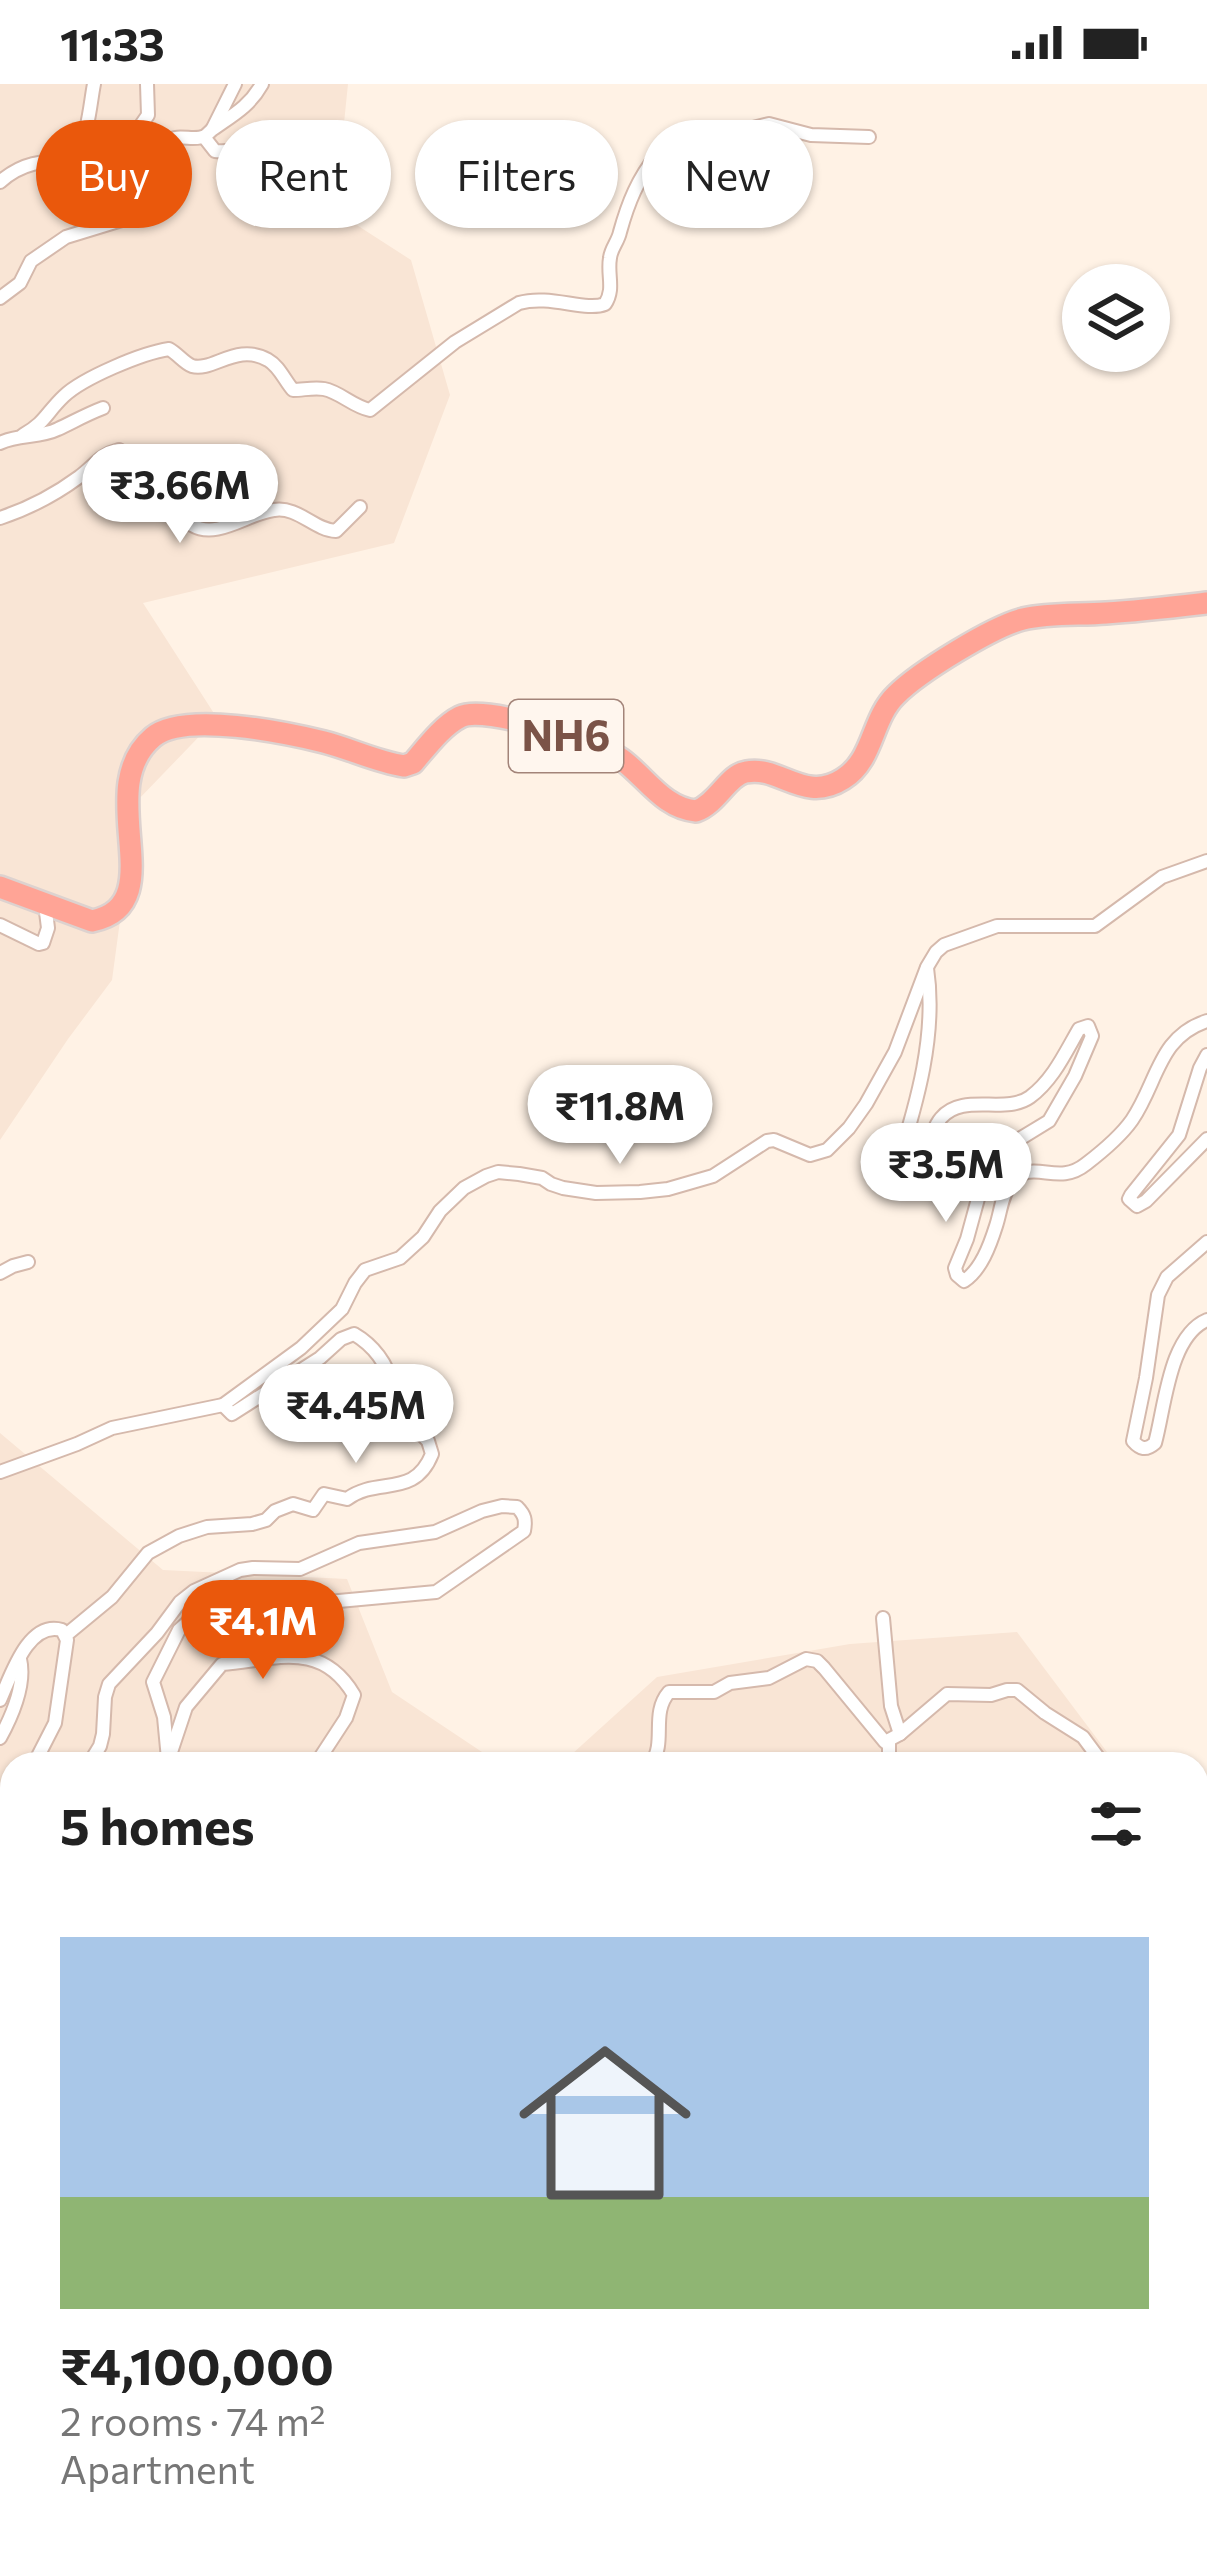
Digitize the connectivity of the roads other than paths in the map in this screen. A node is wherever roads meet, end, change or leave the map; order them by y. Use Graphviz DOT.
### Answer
graph roads {
  1 [pos="94,84"];
  2 [pos="147,84"];
  3 [pos="236,84"];
  4 [pos="262,84"];
  5 [pos="145,120"];
  6 [pos="208,133"];
  7 [pos="869,137"];
  8 [pos="216,151"];
  9 [pos="0,182"];
  10 [pos="0,298"];
  11 [pos="103,408"];
  12 [pos="23,435"];
  13 [pos="0,443"];
  14 [pos="360,507"];
  15 [pos="0,518"];
  16 [pos="1207,603"];
  17 [pos="1207,861"];
  18 [pos="0,887"];
  19 [pos="45,904"];
  20 [pos="0,926"];
  21 [pos="927,967"];
  22 [pos="1207,1021"];
  23 [pos="1207,1054"];
  24 [pos="1207,1139"];
  25 [pos="1207,1242"];
  26 [pos="28,1262"];
  27 [pos="0,1274"];
  28 [pos="1207,1320"];
  29 [pos="223,1405"];
  30 [pos="0,1472"];
  31 [pos="883,1618"];
  32 [pos="66,1635"];
  33 [pos="19,1658"];
  34 [pos="0,1700"];
  35 [pos="0,1738"];
  36 [pos="894,1738"];
  37 [pos="40,1752"];
  38 [pos="97,1752"];
  39 [pos="166,1752"];
  40 [pos="173,1752"];
  41 [pos="324,1752"];
  42 [pos="658,1752"];
  43 [pos="891,1752"];
  44 [pos="1094,1752"];
  1 -- 9 [label="street"];
  2 -- 5 [label="street"];
  3 -- 6 [label="street"];
  4 -- 6 [label="street"];
  6 -- 8 [label="street"];
  6 -- 10 [label="street"];
  7 -- 12 [label="street"];
  11 -- 12 [label="street"];
  12 -- 13 [label="street"];
  14 -- 15 [label="street"];
  16 -- 19 [label="highway, NH6"];
  17 -- 21 [label="street"];
  18 -- 19 [label="highway, NH6"];
  19 -- 20 [label="street"];
  21 -- 22 [label="street"];
  21 -- 29 [label="street"];
  23 -- 24 [label="street"];
  25 -- 28 [label="street"];
  26 -- 27 [label="street"];
  29 -- 30 [label="street"];
  29 -- 32 [label="street"];
  31 -- 36 [label="street"];
  32 -- 33 [label="street"];
  32 -- 37 [label="street"];
  33 -- 34 [label="street"];
  33 -- 35 [label="street"];
  36 -- 42 [label="street"];
  36 -- 43 [label="street"];
  36 -- 44 [label="street"];
  38 -- 39 [label="street"];
  40 -- 41 [label="street"];
}
